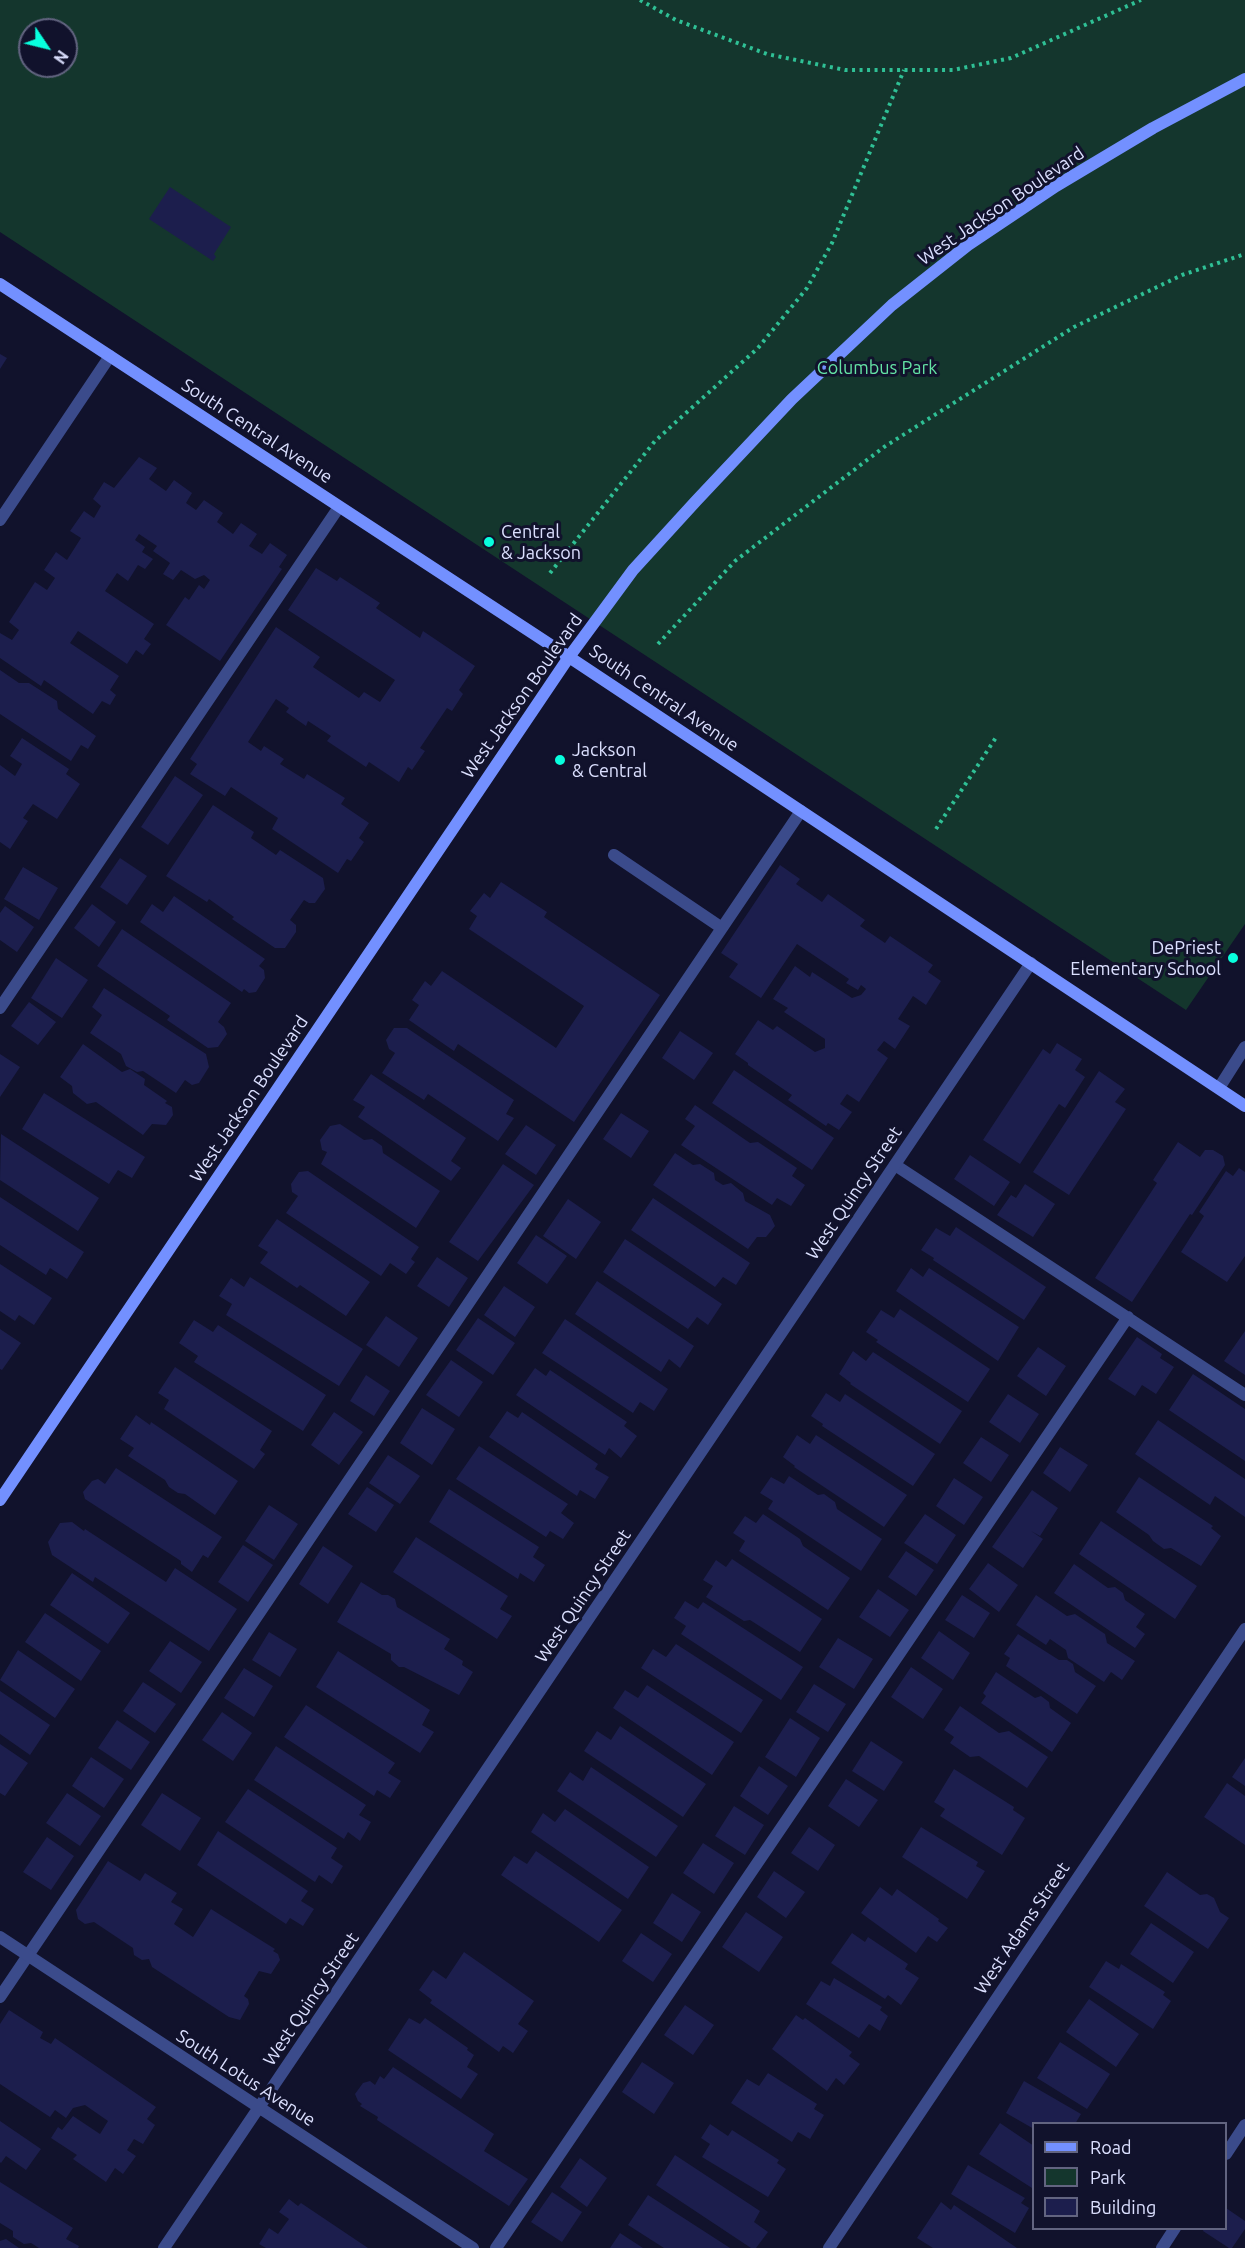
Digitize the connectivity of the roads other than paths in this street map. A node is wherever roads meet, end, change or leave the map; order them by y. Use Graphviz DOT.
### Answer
graph roads {
  1 [pos="1245,79"];
  2 [pos="0,284"];
  3 [pos="111,356"];
  4 [pos="339,507"];
  5 [pos="0,520"];
  6 [pos="569,657"];
  7 [pos="801,811"];
  8 [pos="614,855"];
  9 [pos="722,928"];
  10 [pos="1031,963"];
  11 [pos="0,1008"];
  12 [pos="1245,1047"];
  13 [pos="1219,1088"];
  14 [pos="1245,1106"];
  15 [pos="895,1165"];
  16 [pos="1128,1317"];
  17 [pos="1245,1395"];
  18 [pos="0,1500"];
  19 [pos="1245,1629"];
  20 [pos="0,1937"];
  21 [pos="28,1955"];
  22 [pos="0,1997"];
  23 [pos="259,2108"];
  24 [pos="1245,2125"];
  25 [pos="1227,2152"];
  26 [pos="1174,2230"];
  27 [pos="164,2248"];
  28 [pos="473,2248"];
  29 [pos="496,2248"];
  30 [pos="829,2248"];
  31 [pos="1162,2248"];
  1 -- 6 [label="street, West Jackson Boulevard"];
  2 -- 3 [label="street, South Central Avenue"];
  3 -- 4 [label="street, South Central Avenue"];
  3 -- 5 [label="street"];
  4 -- 6 [label="street, South Central Avenue"];
  4 -- 11 [label="street"];
  6 -- 7 [label="street, South Central Avenue"];
  6 -- 18 [label="street, West Jackson Boulevard"];
  7 -- 9 [label="street"];
  7 -- 10 [label="street, South Central Avenue"];
  8 -- 9 [label="street"];
  9 -- 21 [label="street"];
  10 -- 13 [label="street, South Central Avenue"];
  10 -- 15 [label="street, West Quincy Street"];
  12 -- 13 [label="street"];
  13 -- 14 [label="street, South Central Avenue"];
  15 -- 16 [label="street"];
  15 -- 23 [label="street, West Quincy Street"];
  16 -- 17 [label="street"];
  16 -- 29 [label="street"];
  19 -- 30 [label="street, West Adams Street"];
  20 -- 21 [label="street, South Lotus Avenue"];
  21 -- 22 [label="street"];
  21 -- 23 [label="street, South Lotus Avenue"];
  23 -- 27 [label="street, West Quincy Street"];
  23 -- 28 [label="street, South Lotus Avenue"];
  24 -- 25 [label="street"];
  26 -- 31 [label="street"];
}
